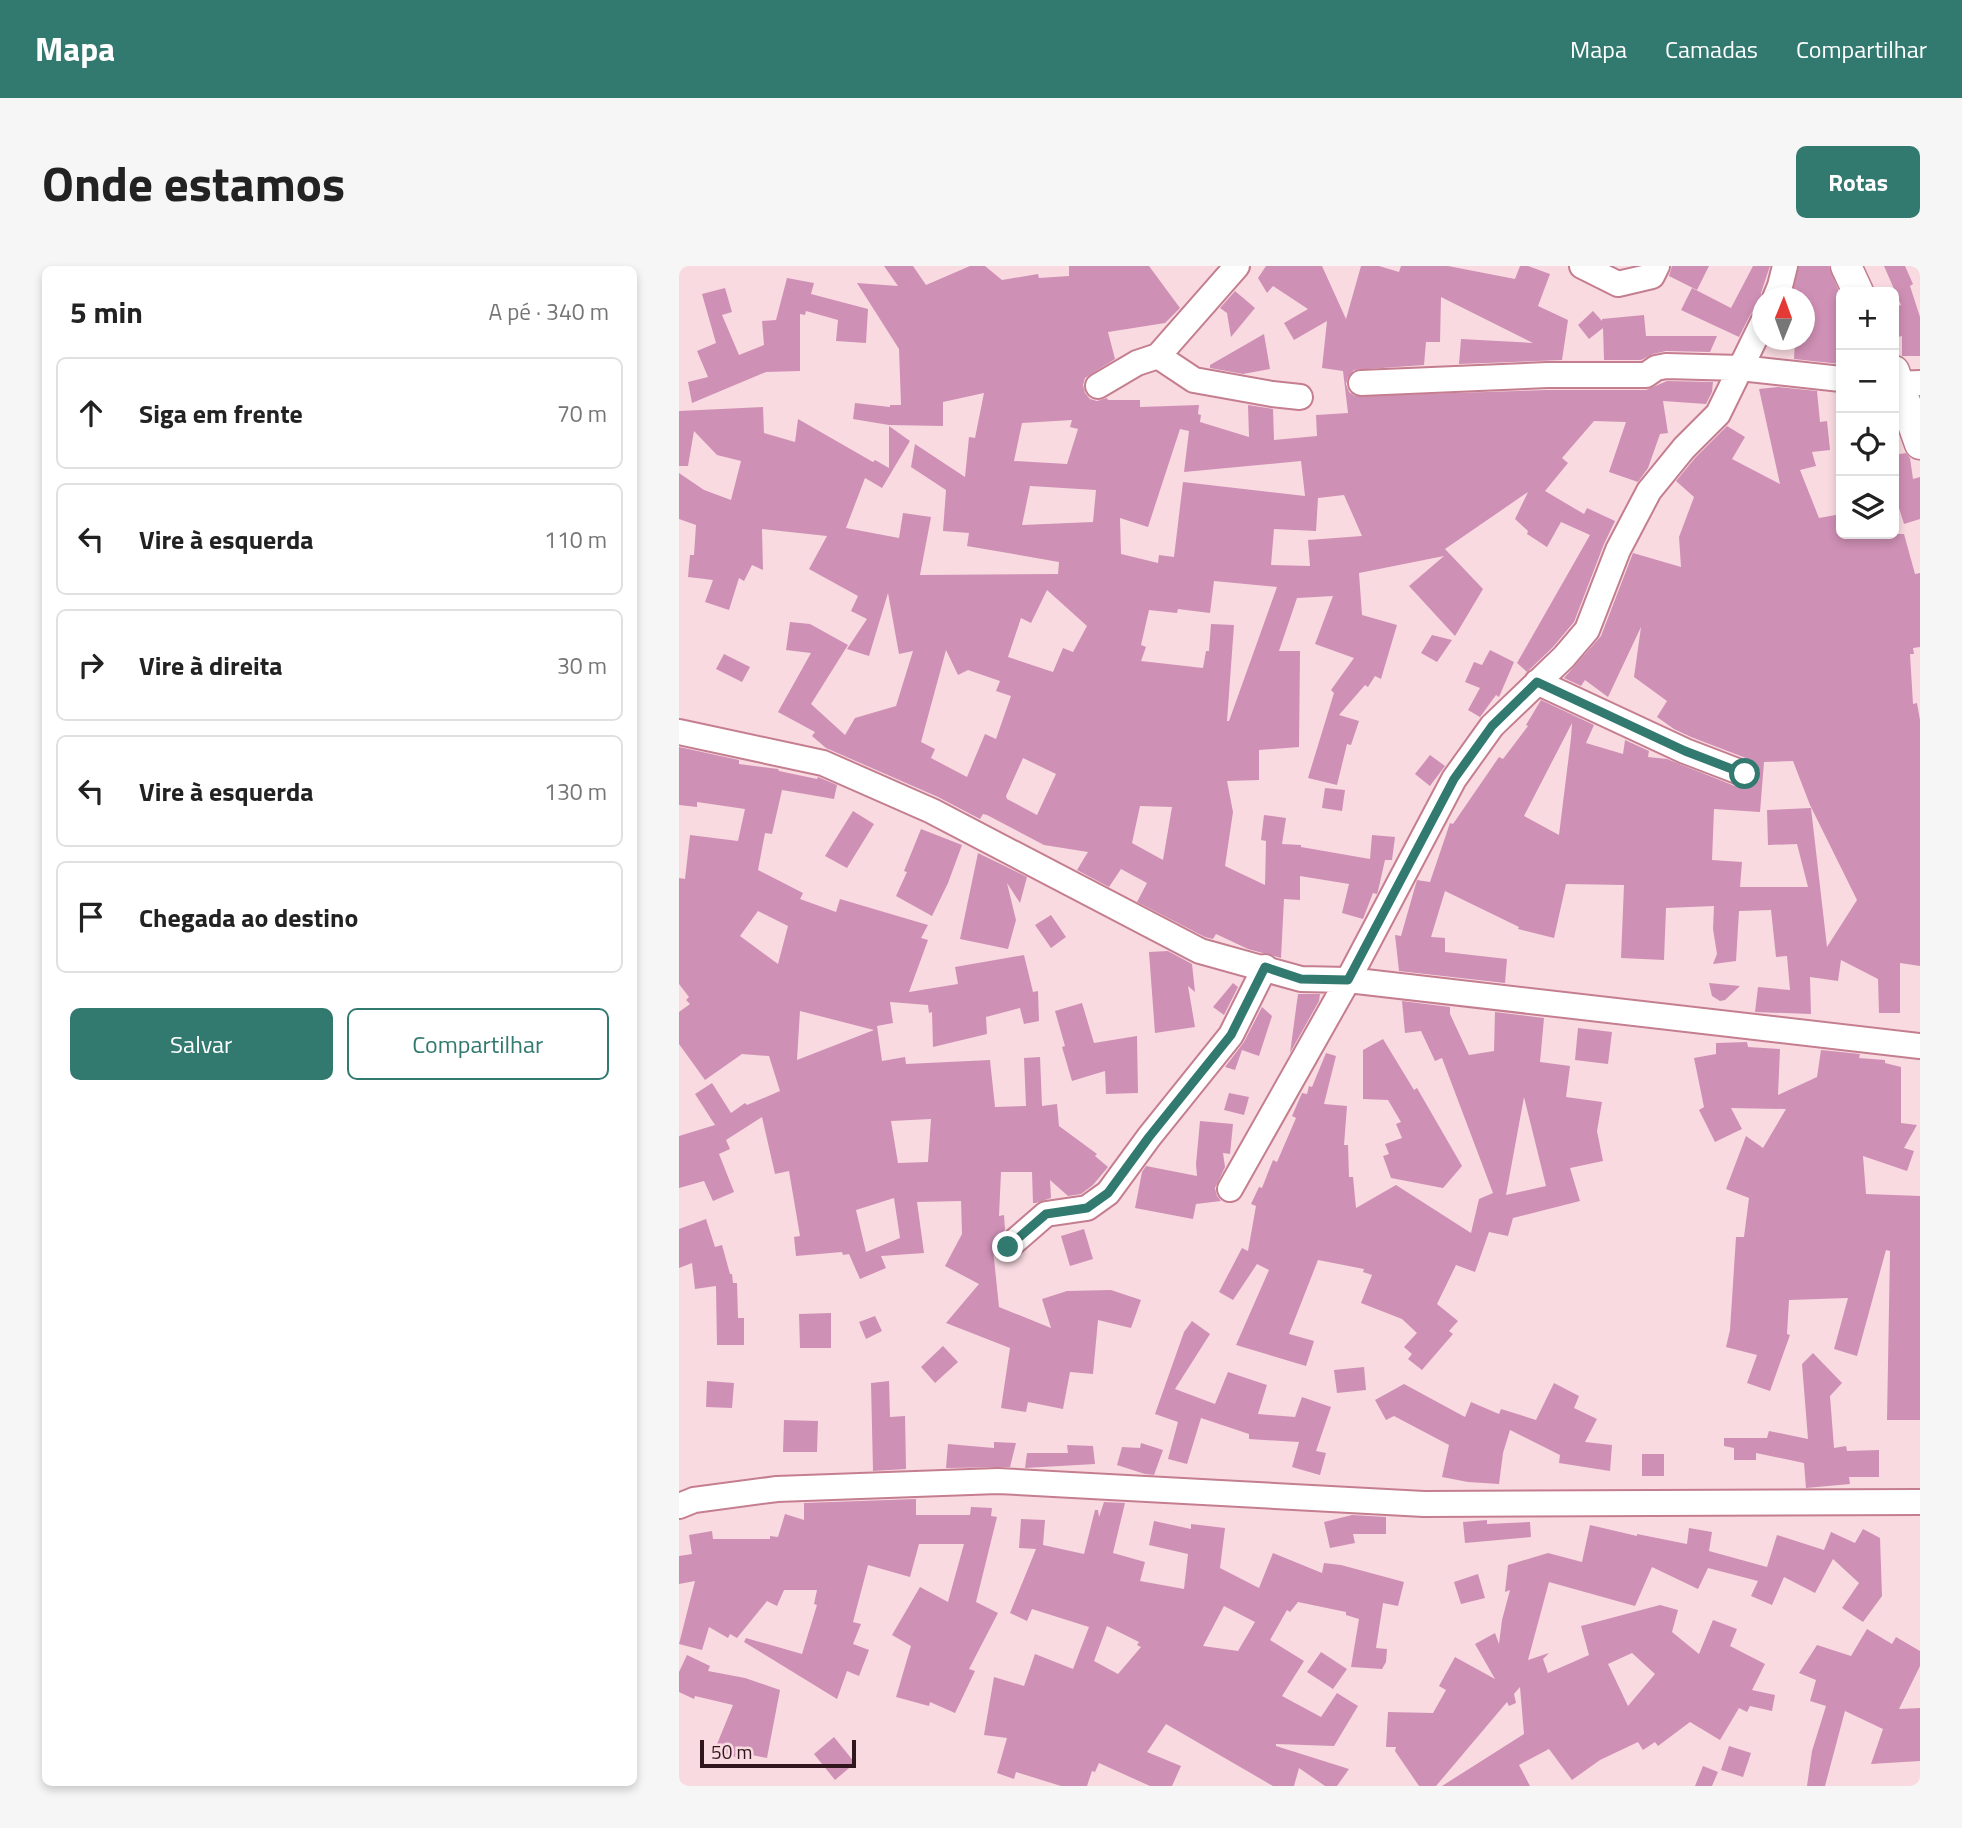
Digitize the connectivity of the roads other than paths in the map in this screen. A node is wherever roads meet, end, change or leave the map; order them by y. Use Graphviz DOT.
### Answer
graph roads {
  1 [pos="1237,266"];
  2 [pos="1582,266"];
  3 [pos="1657,266"];
  4 [pos="1785,266"];
  5 [pos="1846,266"];
  6 [pos="1780,287"];
  7 [pos="1856,287"];
  8 [pos="1752,343"];
  9 [pos="1158,356"];
  10 [pos="1740,368"];
  11 [pos="1836,378"];
  12 [pos="1902,381"];
  13 [pos="1361,383"];
  14 [pos="1098,386"];
  15 [pos="1300,397"];
  16 [pos="1920,444"];
  17 [pos="1537,682"];
  18 [pos="679,732"];
  19 [pos="1745,774"];
  20 [pos="1265,967"];
  21 [pos="1348,980"];
  22 [pos="1920,1046"];
  23 [pos="1230,1189"];
  24 [pos="1008,1247"];
  25 [pos="1920,1502"];
  26 [pos="679,1506"];
  1 -- 9 [label="street"];
  2 -- 3 [label="street"];
  4 -- 6 [label="street"];
  5 -- 7 [label="street"];
  8 -- 10 [label="street"];
  9 -- 14 [label="street"];
  9 -- 15 [label="street"];
  10 -- 11 [label="street"];
  10 -- 13 [label="street"];
  10 -- 17 [label="street"];
  12 -- 16 [label="street"];
  17 -- 19 [label="street"];
  17 -- 21 [label="street"];
  18 -- 20 [label="street"];
  20 -- 21 [label="street"];
  20 -- 24 [label="street"];
  21 -- 22 [label="street"];
  21 -- 23 [label="street"];
  25 -- 26 [label="street"];
}
